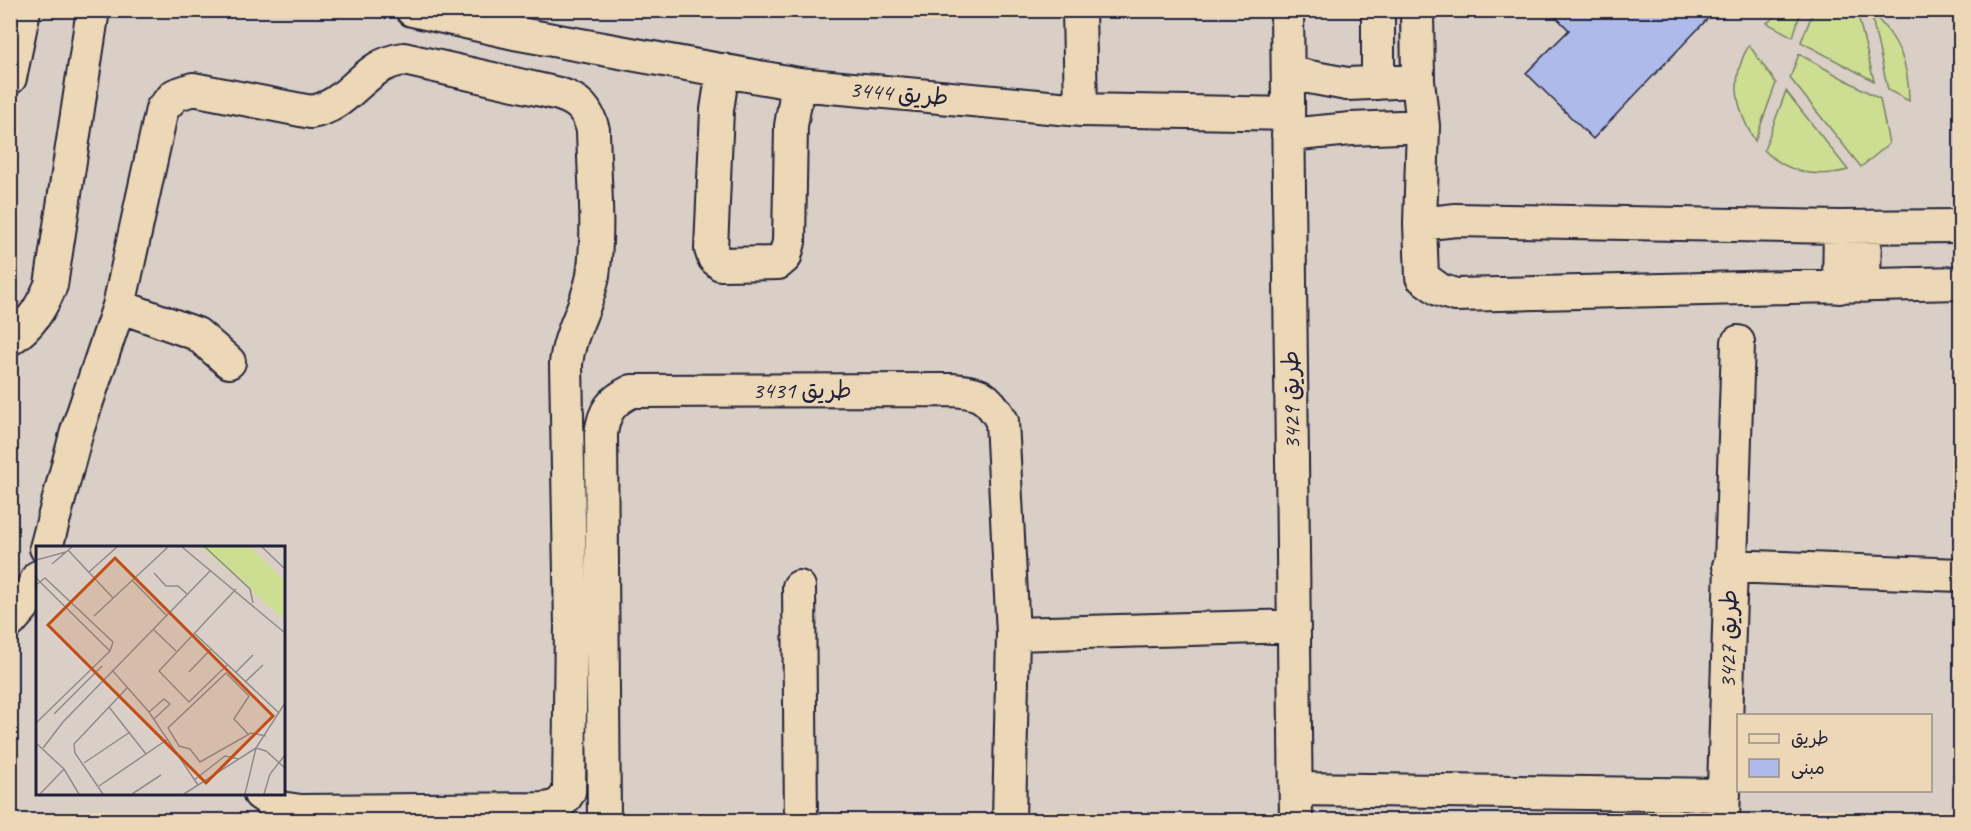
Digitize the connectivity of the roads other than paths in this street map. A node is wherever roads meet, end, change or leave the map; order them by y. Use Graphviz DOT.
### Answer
graph roads {
  1 [pos="24,10"];
  2 [pos="93,10"];
  3 [pos="412,10"];
  4 [pos="1079,10"];
  5 [pos="1287,10"];
  6 [pos="1378,10"];
  7 [pos="1417,10"];
  8 [pos="516,22"];
  9 [pos="723,70"];
  10 [pos="1288,73"];
  11 [pos="10,78"];
  12 [pos="1418,81"];
  13 [pos="1378,83"];
  14 [pos="798,84"];
  15 [pos="1081,110"];
  16 [pos="1288,125"];
  17 [pos="1422,126"];
  18 [pos="1420,224"];
  19 [pos="1960,225"];
  20 [pos="1853,227"];
  21 [pos="1960,283"];
  22 [pos="1852,286"];
  23 [pos="119,306"];
  24 [pos="10,339"];
  25 [pos="1738,342"];
  26 [pos="229,362"];
  27 [pos="47,546"];
  28 [pos="1729,566"];
  29 [pos="1960,575"];
  30 [pos="36,581"];
  31 [pos="799,587"];
  32 [pos="10,622"];
  33 [pos="1294,626"];
  34 [pos="1013,634"];
  35 [pos="1296,789"];
  36 [pos="261,795"];
  37 [pos="1723,808"];
  38 [pos="603,820"];
  39 [pos="801,820"];
  40 [pos="1009,820"];
  41 [pos="1296,820"];
  1 -- 11 [label="street"];
  2 -- 24 [label="street"];
  3 -- 8 [label="street, طريق 3444"];
  4 -- 15 [label="street"];
  5 -- 10 [label="street, طريق 3429"];
  6 -- 13 [label="street"];
  7 -- 12 [label="street"];
  8 -- 9 [label="street, طريق 3444"];
  9 -- 14 [label="street, طريق 3444"];
  9 -- 14 [label="street"];
  10 -- 13 [label="street"];
  10 -- 16 [label="street, طريق 3429"];
  12 -- 13 [label="street"];
  12 -- 17 [label="street"];
  14 -- 15 [label="street, طريق 3444"];
  15 -- 16 [label="street, طريق 3444"];
  16 -- 17 [label="street, طريق 3444"];
  16 -- 33 [label="street, طريق 3429"];
  17 -- 18 [label="street"];
  18 -- 20 [label="street"];
  18 -- 22 [label="street"];
  19 -- 20 [label="street"];
  20 -- 22 [label="street"];
  21 -- 22 [label="street"];
  23 -- 26 [label="street"];
  23 -- 27 [label="street"];
  23 -- 36 [label="street"];
  25 -- 28 [label="street, طريق 3427"];
  28 -- 29 [label="street, طريق 3427"];
  28 -- 37 [label="street, طريق 3427"];
  30 -- 32 [label="street"];
  31 -- 39 [label="street"];
  33 -- 34 [label="street"];
  33 -- 35 [label="street, طريق 3429"];
  34 -- 38 [label="street, طريق 3431"];
  34 -- 40 [label="street, طريق 3431"];
  35 -- 37 [label="street"];
  35 -- 41 [label="street, طريق 3429"];
}
